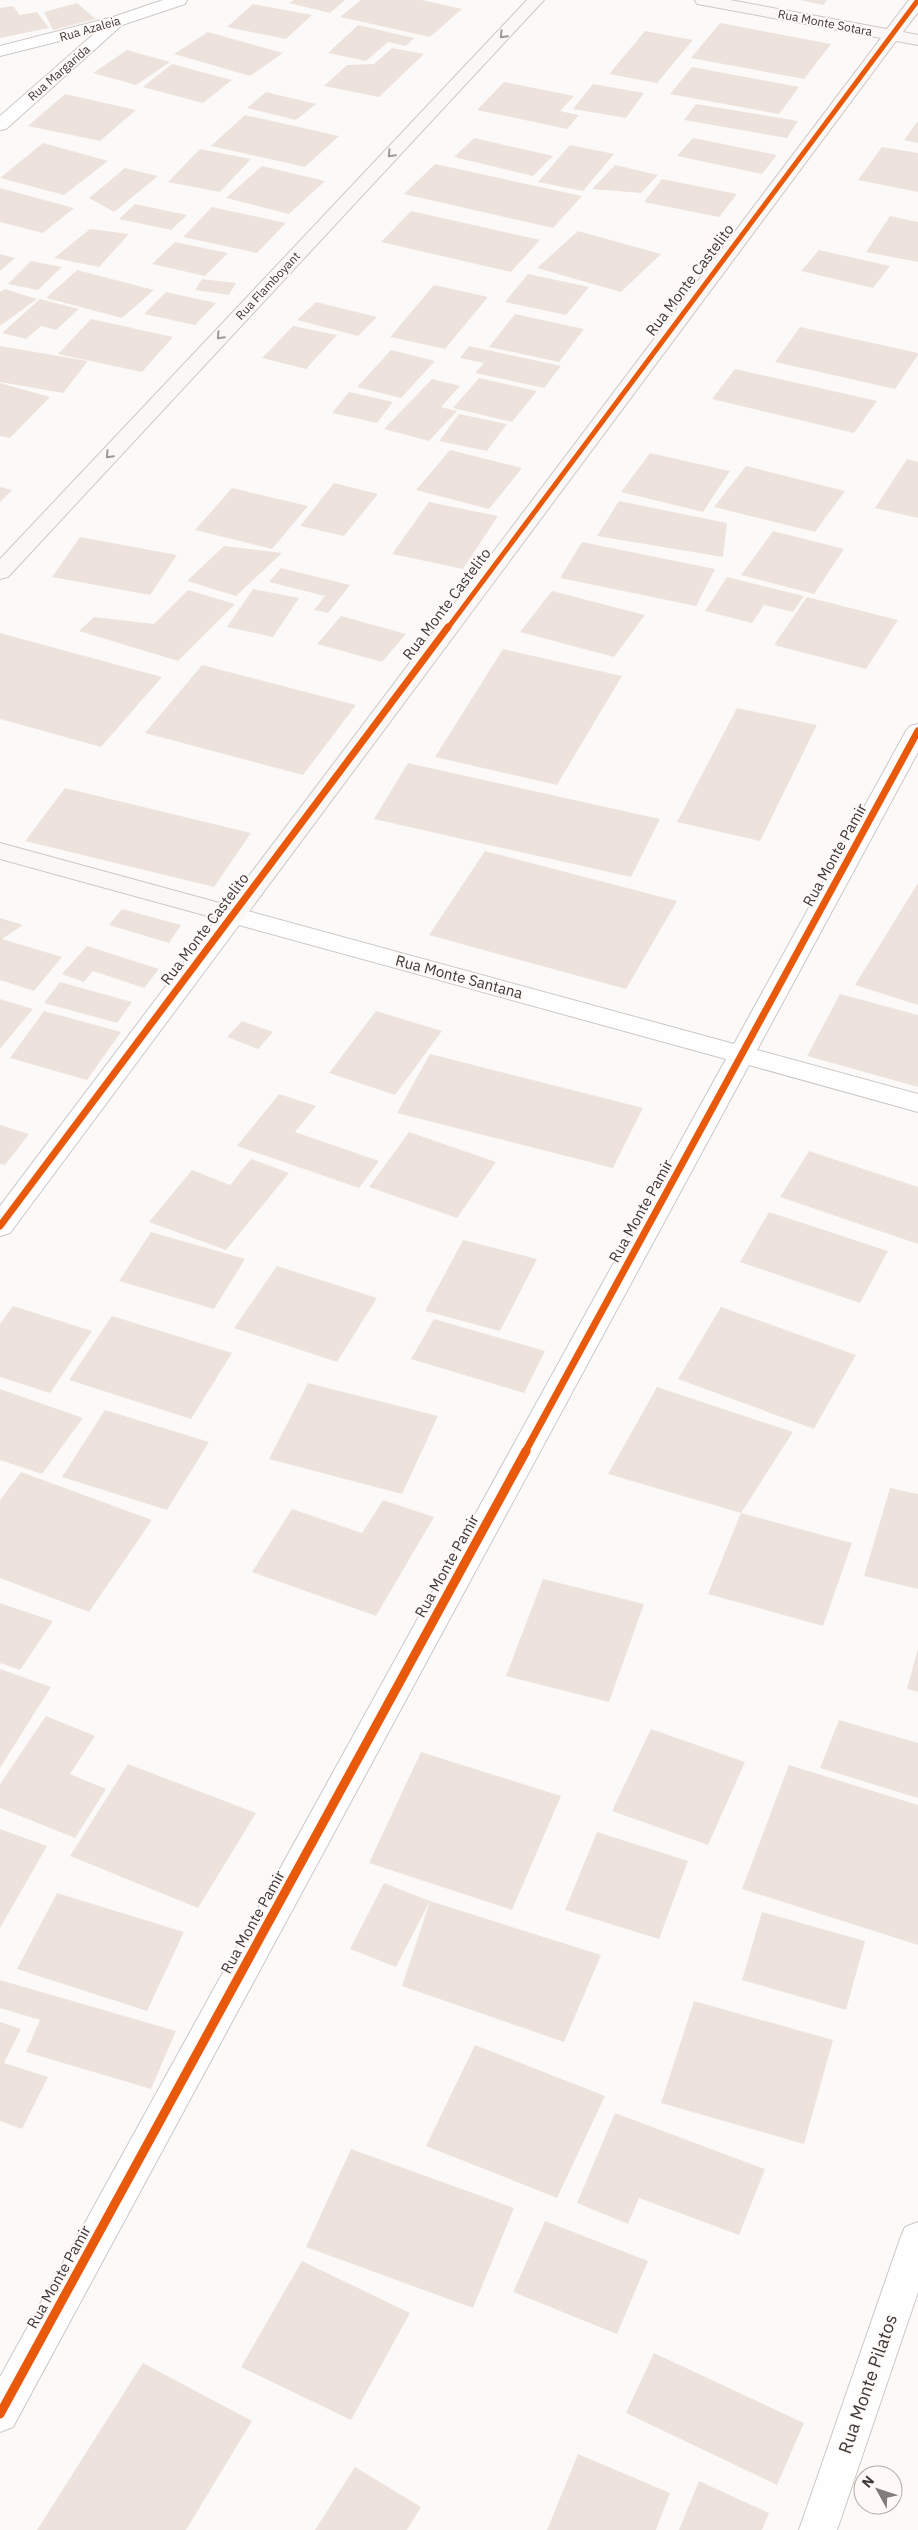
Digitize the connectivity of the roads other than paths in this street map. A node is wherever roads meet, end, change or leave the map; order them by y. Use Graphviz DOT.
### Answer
graph roads {
  1 [pos="179,0"];
  2 [pos="536,0"];
  3 [pos="703,0"];
  4 [pos="918,0"];
  5 [pos="119,21"];
  6 [pos="890,35"];
  7 [pos="918,40"];
  8 [pos="0,51"];
  9 [pos="0,125"];
  10 [pos="0,572"];
  11 [pos="918,731"];
  12 [pos="0,851"];
  13 [pos="233,915"];
  14 [pos="742,1055"];
  15 [pos="918,1103"];
  16 [pos="0,1226"];
  17 [pos="918,2239"];
  18 [pos="0,2414"];
  19 [pos="818,2530"];
  1 -- 5 [label="street, Rua Azaleia"];
  2 -- 10 [label="street, Rua Flamboyant, one-way"];
  3 -- 6 [label="street, Rua Monte Sotara"];
  4 -- 6 [label="street, Rua Monte Castelito"];
  5 -- 8 [label="street, Rua Azaleia"];
  5 -- 9 [label="street, Rua Margarida"];
  6 -- 7 [label="street, Rua Monte Sotara"];
  6 -- 13 [label="street, Rua Monte Castelito"];
  11 -- 14 [label="street, Rua Monte Pamir"];
  12 -- 13 [label="street, Rua Monte Santana"];
  13 -- 14 [label="street, Rua Monte Santana"];
  13 -- 16 [label="street, Rua Monte Castelito"];
  14 -- 15 [label="street, Rua Monte Santana"];
  14 -- 18 [label="street, Rua Monte Pamir"];
  17 -- 19 [label="street, Rua Monte Pilatos"];
}
